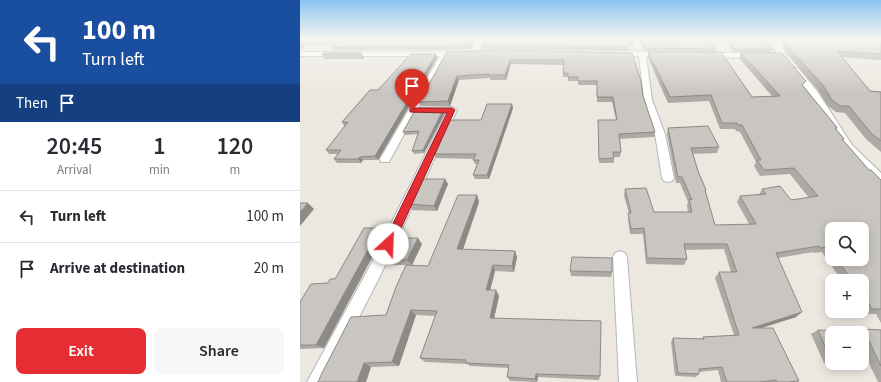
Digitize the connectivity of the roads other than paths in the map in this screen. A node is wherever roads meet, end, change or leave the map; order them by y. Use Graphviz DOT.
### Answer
graph roads {
  1 [pos="442,57"];
  2 [pos="642,57"];
  3 [pos="784,57"];
  4 [pos="412,110"];
  5 [pos="385,159"];
  6 [pos="668,178"];
  7 [pos="881,180"];
  8 [pos="620,257"];
  9 [pos="316,382"];
  10 [pos="628,382"];
  1 -- 4 [label="street"];
  2 -- 6 [label="street"];
  3 -- 7 [label="street"];
  4 -- 5 [label="street"];
  4 -- 9 [label="street"];
  8 -- 10 [label="street"];
}
